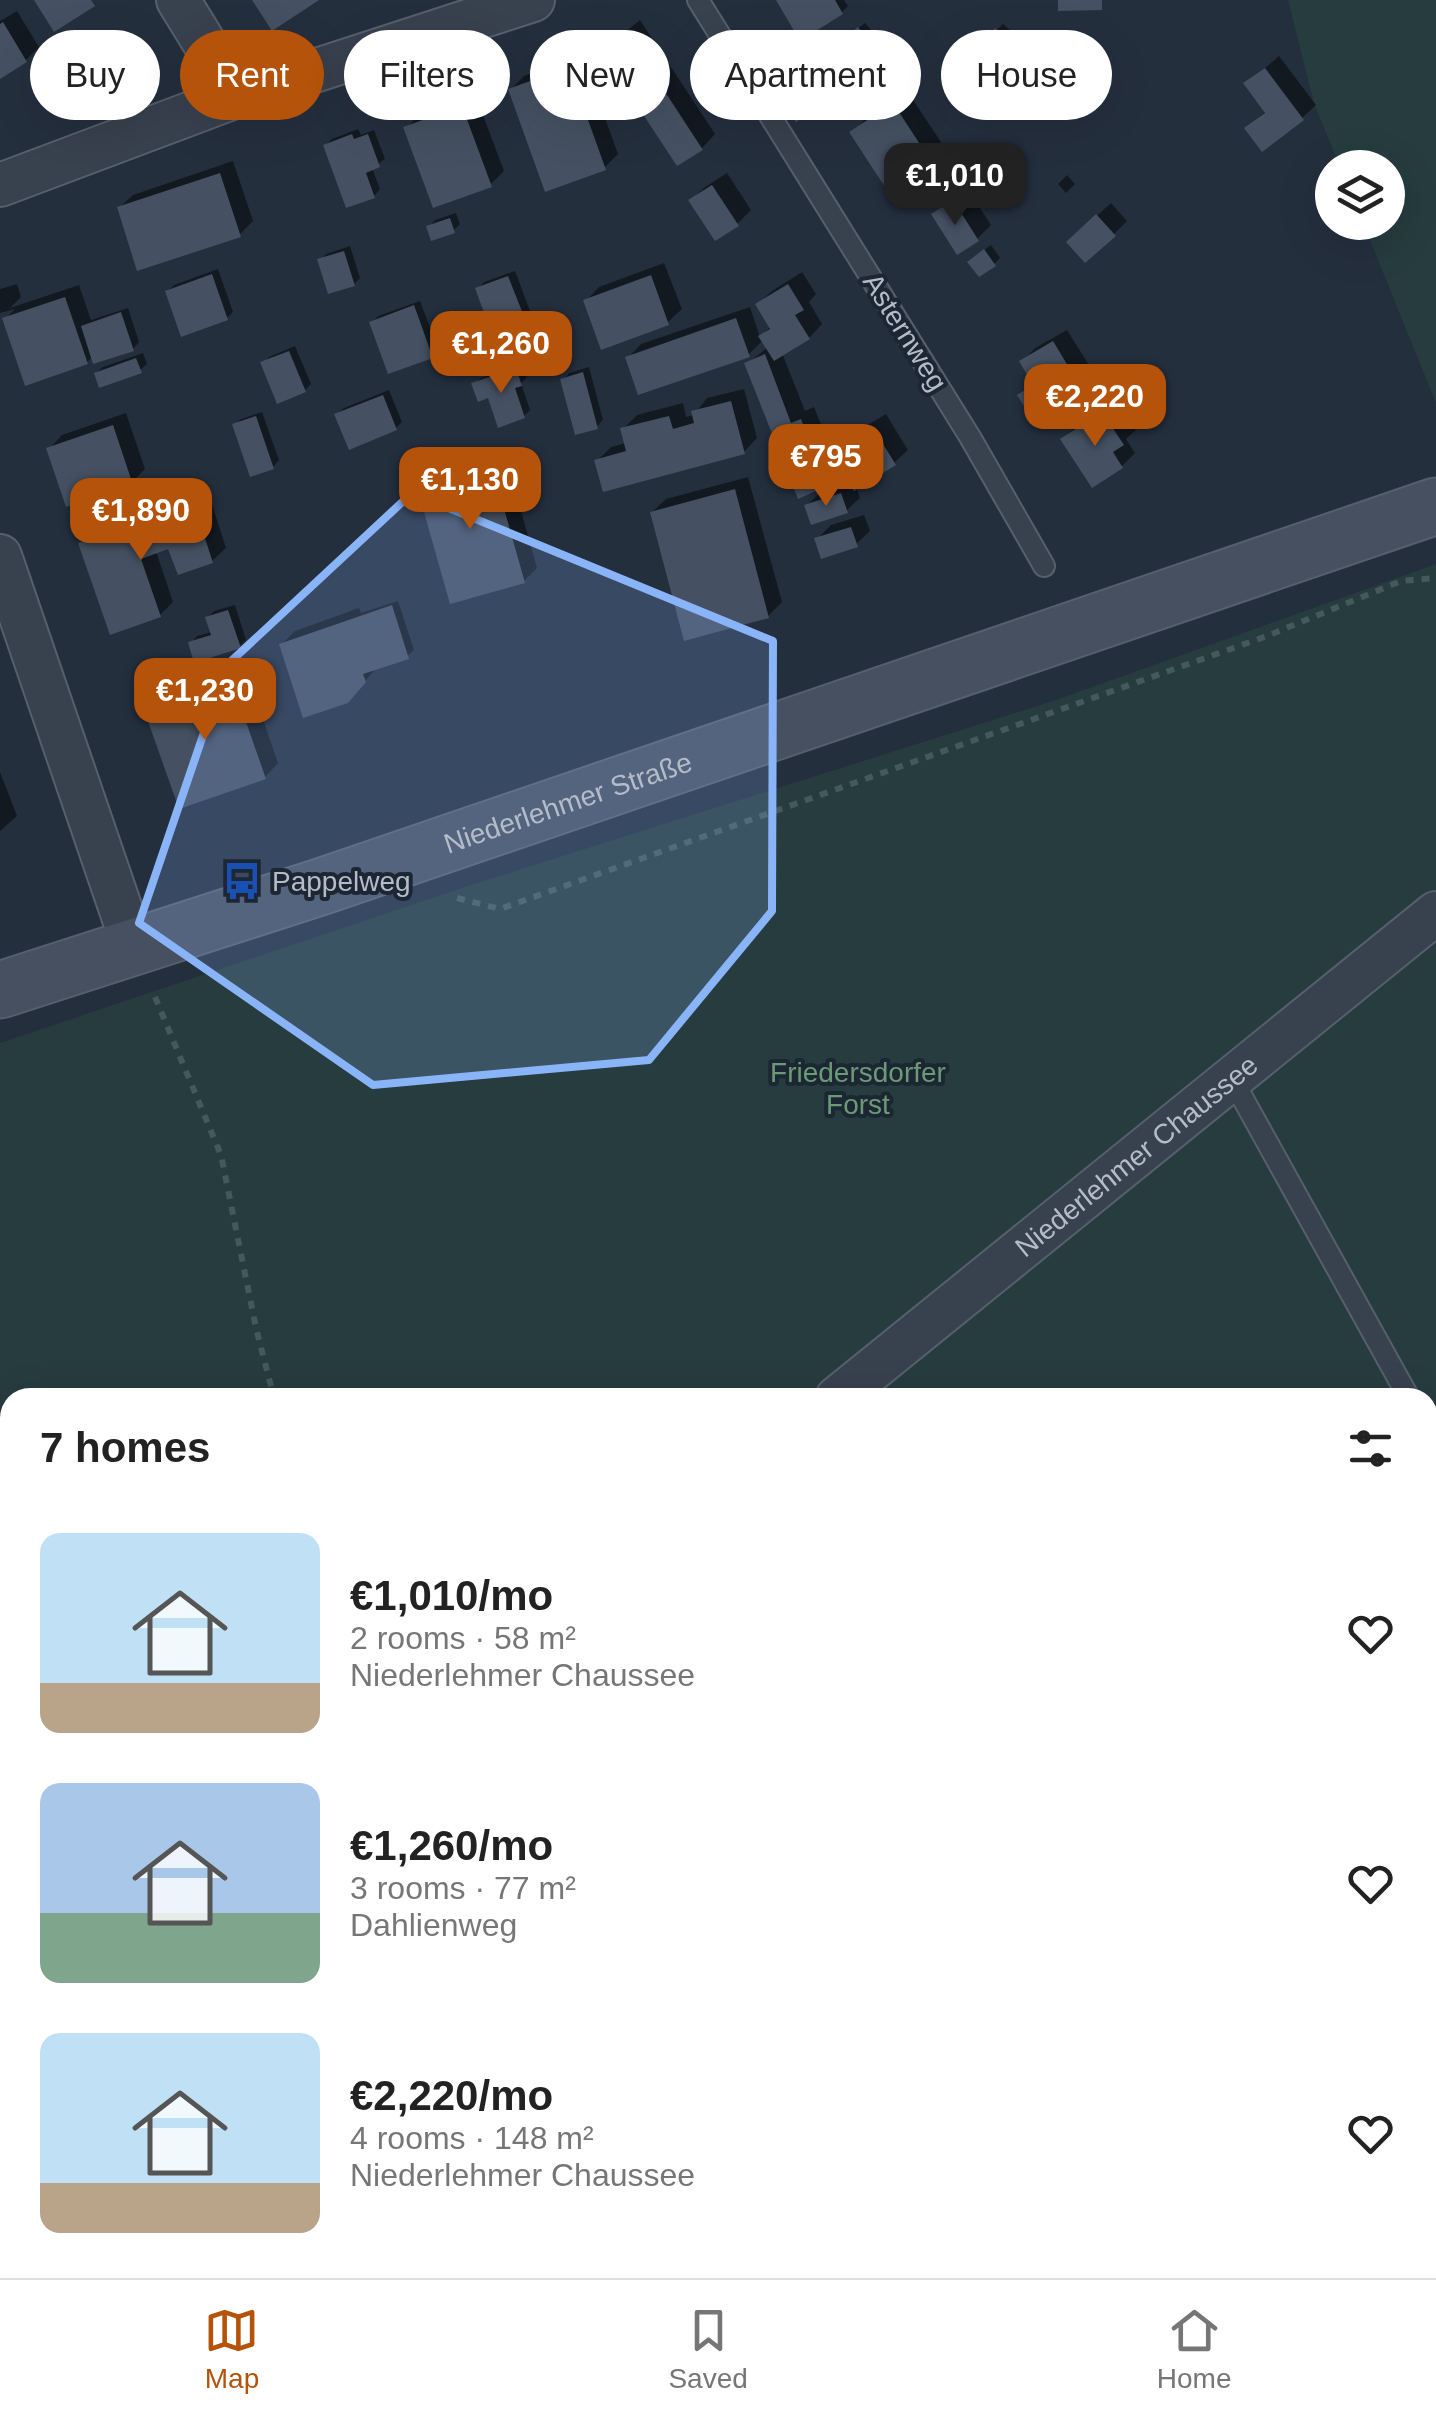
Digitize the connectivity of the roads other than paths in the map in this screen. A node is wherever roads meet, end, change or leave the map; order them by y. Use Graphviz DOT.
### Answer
graph roads {
  1 [pos="178,0"];
  2 [pos="533,0"];
  3 [pos="698,0"];
  4 [pos="196,30"];
  5 [pos="324,68"];
  6 [pos="180,117"];
  7 [pos="0,185"];
  8 [pos="1436,506"];
  9 [pos="0,556"];
  10 [pos="1044,566"];
  11 [pos="1436,913"];
  12 [pos="133,945"];
  13 [pos="0,990"];
  14 [pos="1232,1079"];
  15 [pos="849,1388"];
  16 [pos="1403,1388"];
  1 -- 4 [label="street"];
  2 -- 5 [label="street"];
  3 -- 10 [label="lane, Asternweg"];
  6 -- 7 [label="street"];
  8 -- 12 [label="main road, Niederlehmer Straße"];
  9 -- 12 [label="street"];
  11 -- 14 [label="street, Niederlehmer Chaussee"];
  12 -- 13 [label="main road, Niederlehmer Straße"];
  14 -- 15 [label="street, Niederlehmer Chaussee"];
  14 -- 16 [label="lane"];
}
